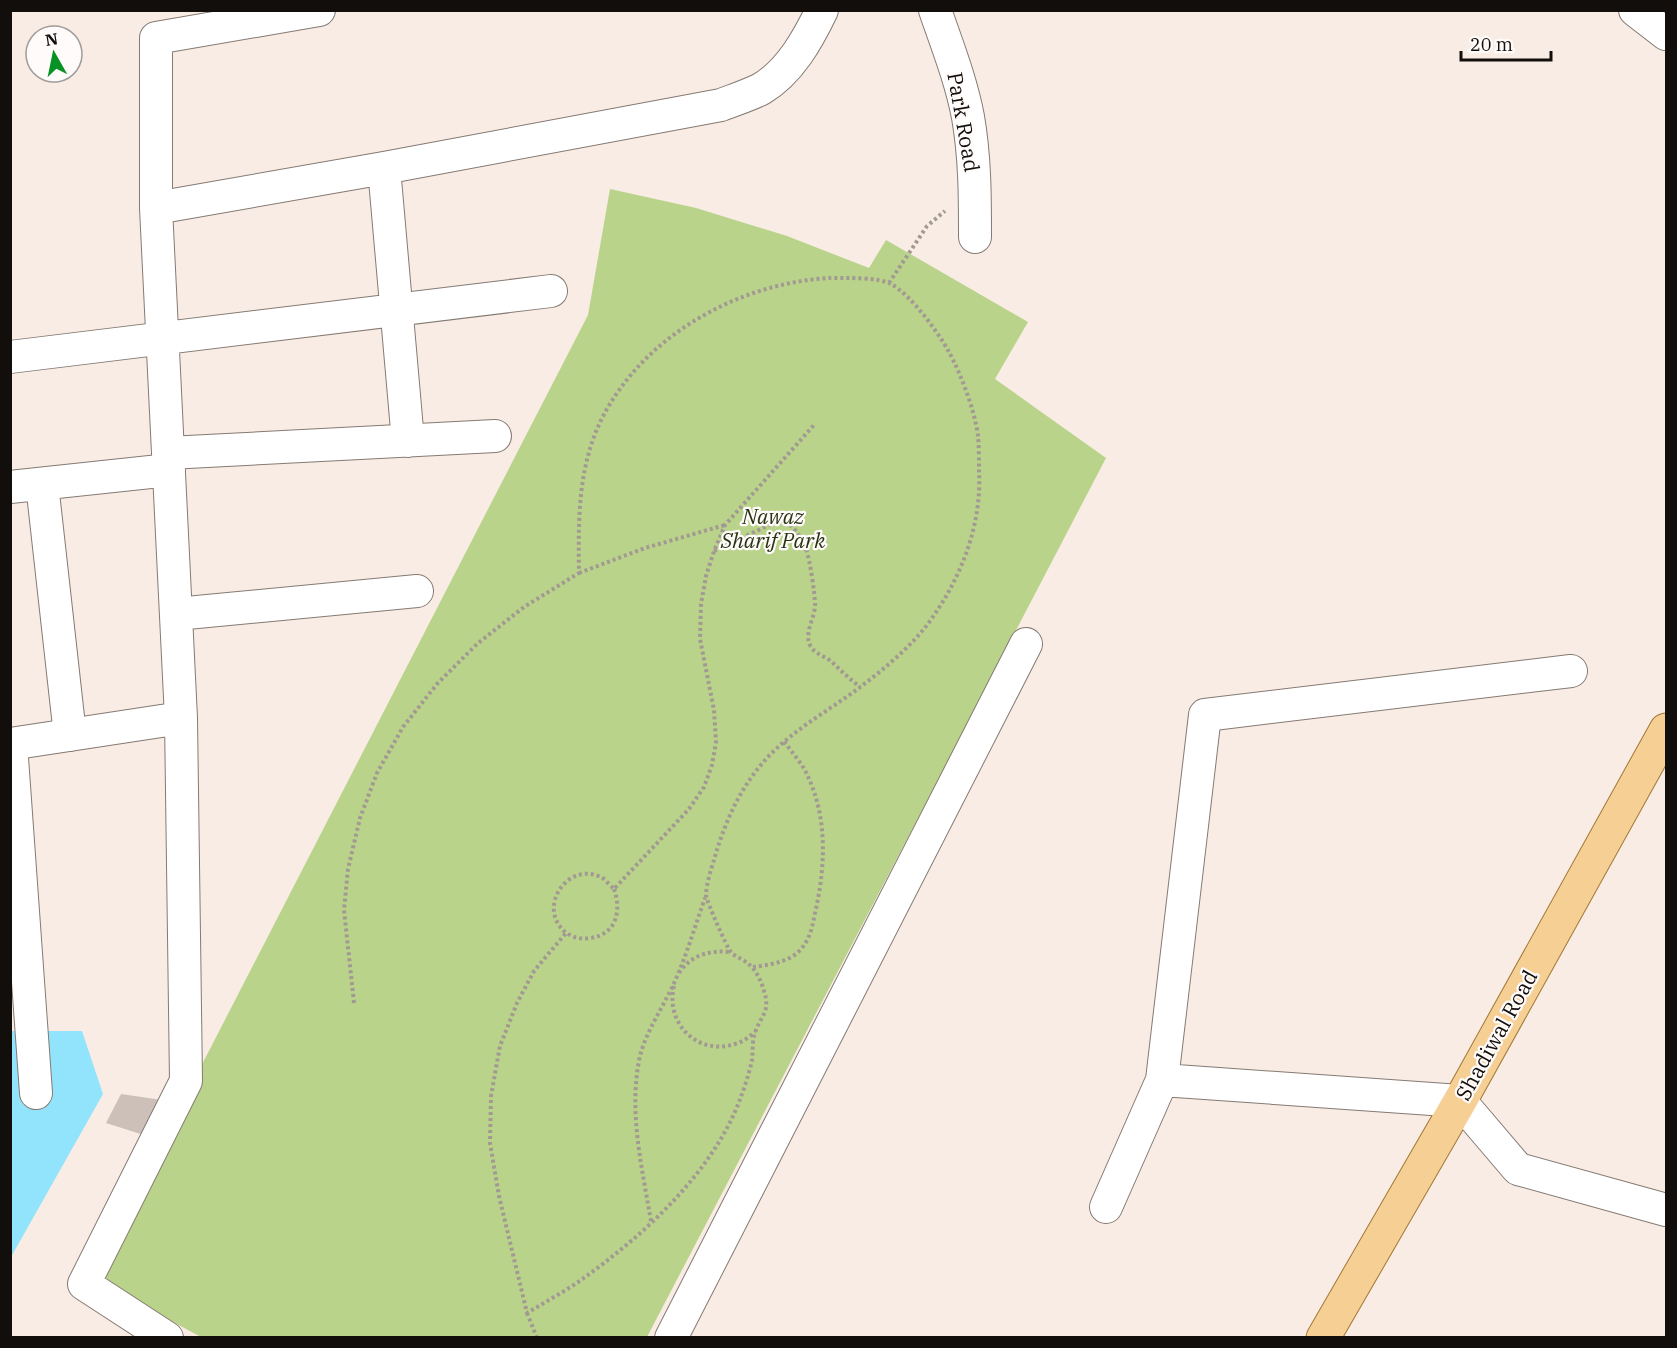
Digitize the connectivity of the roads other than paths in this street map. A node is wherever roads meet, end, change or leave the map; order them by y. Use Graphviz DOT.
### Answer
graph roads {
  1 [pos="319,10"];
  2 [pos="822,10"];
  3 [pos="935,10"];
  4 [pos="155,24"];
  5 [pos="384,168"];
  6 [pos="156,208"];
  7 [pos="975,237"];
  8 [pos="551,291"];
  9 [pos="396,310"];
  10 [pos="162,339"];
  11 [pos="10,357"];
  12 [pos="495,436"];
  13 [pos="408,441"];
  14 [pos="168,462"];
  15 [pos="42,484"];
  16 [pos="10,487"];
  17 [pos="417,591"];
  18 [pos="176,614"];
  19 [pos="1026,644"];
  20 [pos="1571,671"];
  21 [pos="181,718"];
  22 [pos="1666,730"];
  23 [pos="70,735"];
  24 [pos="11,744"];
  25 [pos="1162,1080"];
  26 [pos="36,1093"];
  27 [pos="1460,1101"];
  28 [pos="1106,1207"];
  29 [pos="1666,1210"];
  30 [pos="1331,1335"];
  31 [pos="167,1338"];
  32 [pos="671,1338"];
  1 -- 4 [label="street"];
  2 -- 5 [label="street"];
  3 -- 7 [label="street, Park Road"];
  4 -- 6 [label="street"];
  5 -- 6 [label="street"];
  5 -- 9 [label="street"];
  6 -- 10 [label="street"];
  8 -- 9 [label="street"];
  9 -- 10 [label="street"];
  9 -- 13 [label="street"];
  10 -- 11 [label="street"];
  10 -- 14 [label="street"];
  12 -- 13 [label="street"];
  13 -- 14 [label="street"];
  14 -- 15 [label="street"];
  14 -- 18 [label="street"];
  15 -- 16 [label="street"];
  15 -- 23 [label="street"];
  17 -- 18 [label="street"];
  18 -- 21 [label="street"];
  19 -- 32 [label="street"];
  20 -- 25 [label="street"];
  21 -- 23 [label="street"];
  21 -- 31 [label="street"];
  22 -- 27 [label="main road, Shadiwal Road"];
  23 -- 24 [label="street"];
  24 -- 26 [label="street"];
  25 -- 27 [label="street"];
  25 -- 28 [label="street"];
  27 -- 29 [label="street"];
  27 -- 30 [label="main road, Shadiwal Road"];
}
